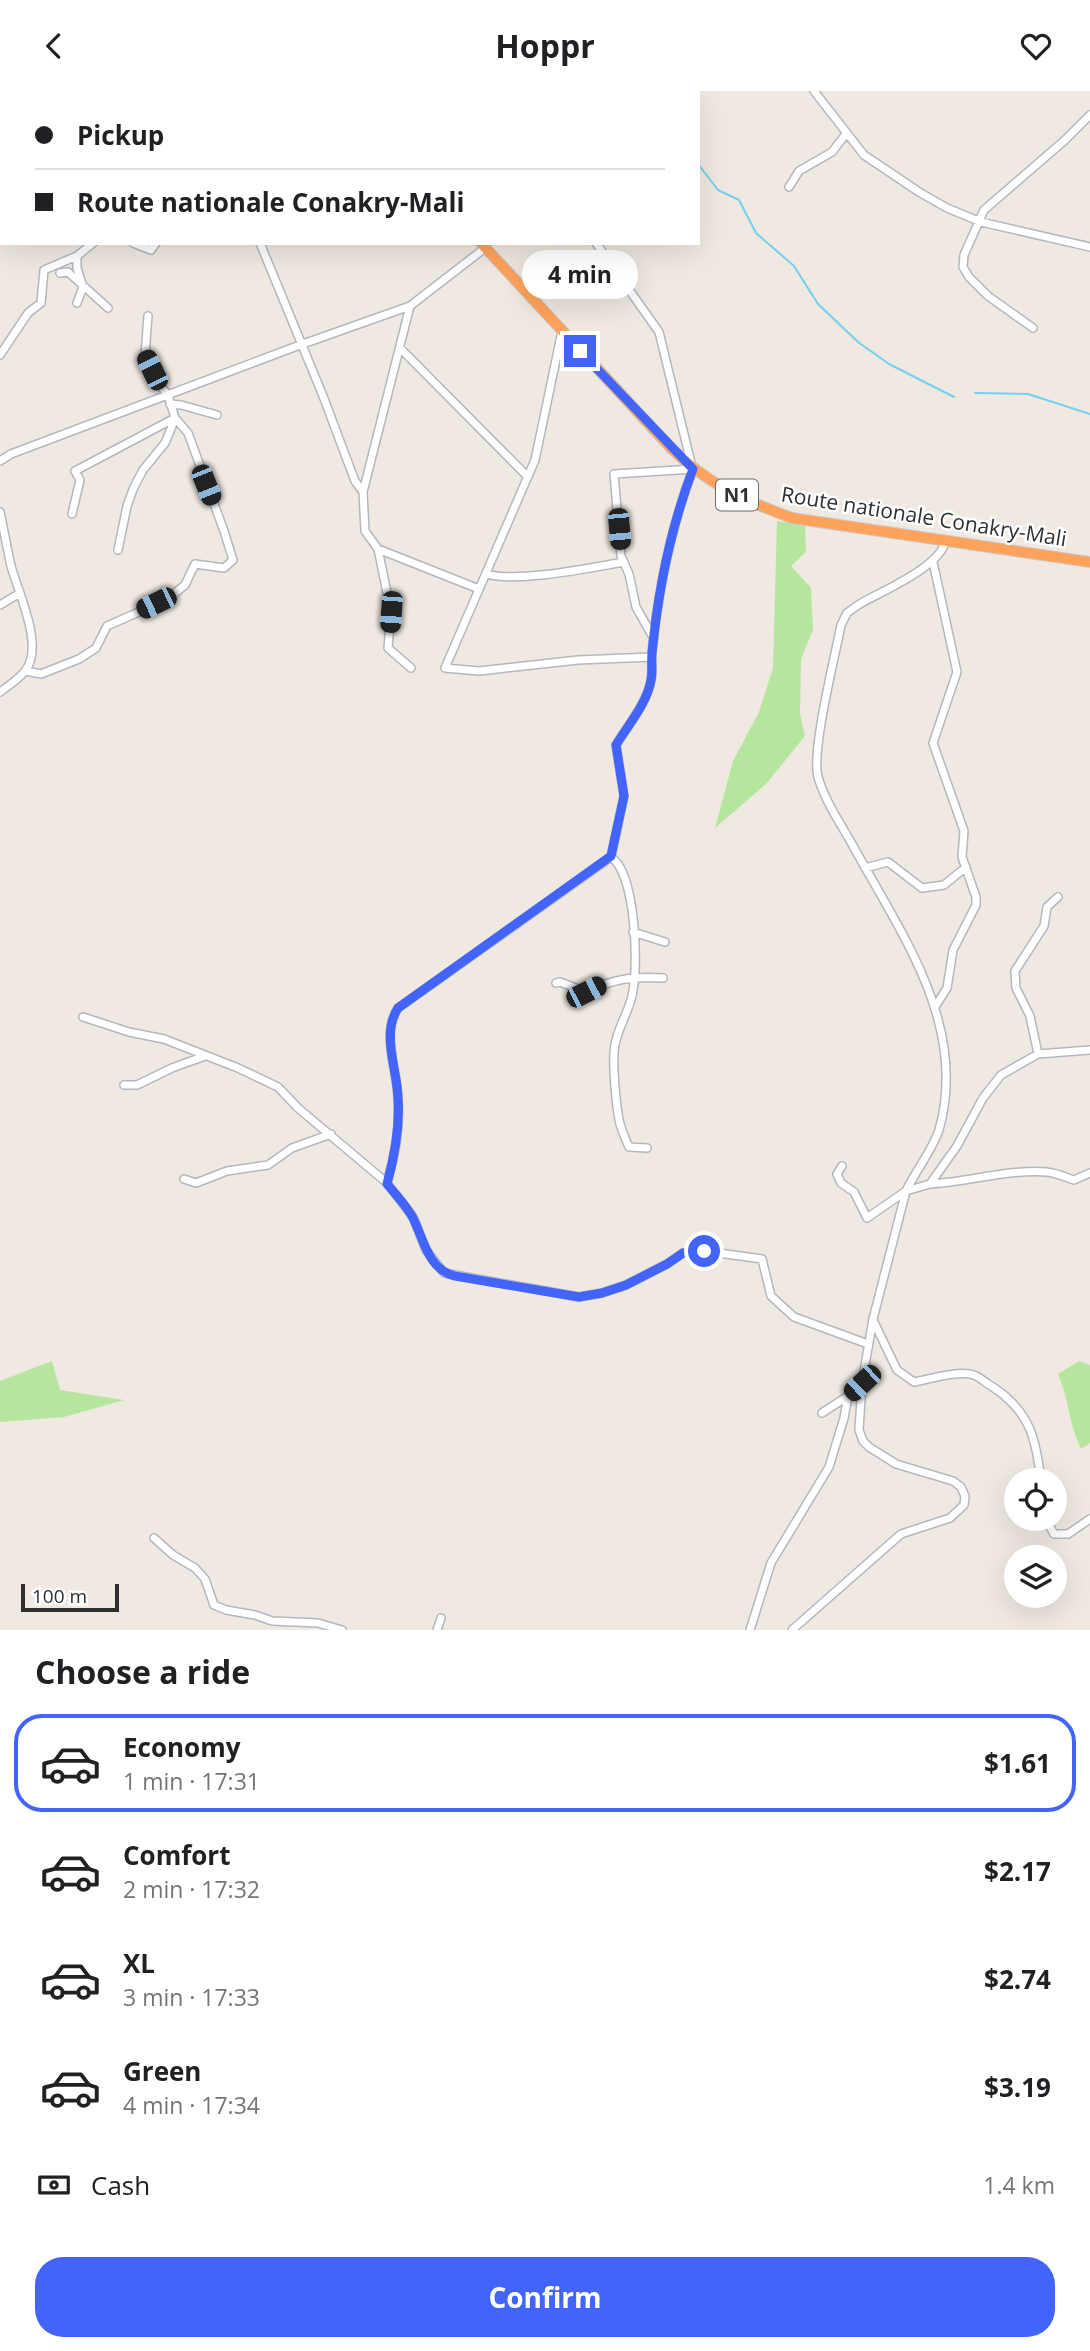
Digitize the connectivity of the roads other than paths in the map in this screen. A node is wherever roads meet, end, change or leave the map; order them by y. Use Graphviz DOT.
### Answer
graph roads {
  1 [pos="814,91"];
  2 [pos="1090,115"];
  3 [pos="846,134"];
  4 [pos="789,187"];
  5 [pos="981,222"];
  6 [pos="90,245"];
  7 [pos="138,245"];
  8 [pos="155,245"];
  9 [pos="261,245"];
  10 [pos="483,245"];
  11 [pos="597,245"];
  12 [pos="1090,247"];
  13 [pos="76,256"];
  14 [pos="60,274"];
  15 [pos="83,286"];
  16 [pos="77,303"];
  17 [pos="410,306"];
  18 [pos="108,307"];
  19 [pos="148,316"];
  20 [pos="1033,328"];
  21 [pos="562,331"];
  22 [pos="300,345"];
  23 [pos="400,348"];
  24 [pos="0,355"];
  25 [pos="168,395"];
  26 [pos="170,404"];
  27 [pos="218,415"];
  28 [pos="175,418"];
  29 [pos="0,461"];
  30 [pos="693,469"];
  31 [pos="528,477"];
  32 [pos="363,492"];
  33 [pos="0,512"];
  34 [pos="72,514"];
  35 [pos="945,542"];
  36 [pos="378,549"];
  37 [pos="118,550"];
  38 [pos="624,562"];
  39 [pos="933,562"];
  40 [pos="1090,562"];
  41 [pos="486,574"];
  42 [pos="479,589"];
  43 [pos="20,593"];
  44 [pos="0,605"];
  45 [pos="654,639"];
  46 [pos="652,657"];
  47 [pos="411,669"];
  48 [pos="26,671"];
  49 [pos="0,692"];
  50 [pos="611,856"];
  51 [pos="966,867"];
  52 [pos="865,868"];
  53 [pos="1058,897"];
  54 [pos="633,932"];
  55 [pos="666,942"];
  56 [pos="635,976"];
  57 [pos="663,978"];
  58 [pos="556,983"];
  59 [pos="934,1007"];
  60 [pos="83,1017"];
  61 [pos="1090,1050"];
  62 [pos="1038,1054"];
  63 [pos="205,1055"];
  64 [pos="124,1085"];
  65 [pos="331,1134"];
  66 [pos="647,1148"];
  67 [pos="842,1166"];
  68 [pos="1090,1173"];
  69 [pos="184,1179"];
  70 [pos="387,1184"];
  71 [pos="930,1185"];
  72 [pos="906,1191"];
  73 [pos="873,1319"];
  74 [pos="868,1343"];
  75 [pos="862,1383"];
  76 [pos="848,1396"];
  77 [pos="822,1413"];
  78 [pos="1039,1468"];
  79 [pos="1090,1520"];
  80 [pos="1052,1531"];
  81 [pos="154,1538"];
  82 [pos="441,1618"];
  83 [pos="342,1630"];
  84 [pos="437,1630"];
  85 [pos="750,1630"];
  86 [pos="792,1630"];
  1 -- 3 [label="street"];
  2 -- 5 [label="street"];
  3 -- 4 [label="street"];
  3 -- 5 [label="street"];
  5 -- 12 [label="street"];
  5 -- 20 [label="street"];
  6 -- 13 [label="street"];
  7 -- 8 [label="street"];
  9 -- 22 [label="street"];
  10 -- 17 [label="street"];
  10 -- 21 [label="highway, Route nationale Conakry-Mali / N1"];
  11 -- 30 [label="street"];
  13 -- 15 [label="street"];
  13 -- 24 [label="street"];
  14 -- 15 [label="street"];
  15 -- 16 [label="street"];
  15 -- 18 [label="street"];
  17 -- 22 [label="street"];
  17 -- 23 [label="street"];
  19 -- 25 [label="street"];
  21 -- 30 [label="highway, Route nationale Conakry-Mali / N1"];
  21 -- 31 [label="street"];
  22 -- 25 [label="street"];
  22 -- 32 [label="street"];
  23 -- 31 [label="street"];
  23 -- 32 [label="street"];
  25 -- 26 [label="street"];
  25 -- 29 [label="street"];
  26 -- 27 [label="street"];
  26 -- 28 [label="street"];
  28 -- 34 [label="street"];
  28 -- 37 [label="street"];
  28 -- 48 [label="street"];
  30 -- 35 [label="highway, Route nationale Conakry-Mali / N1"];
  30 -- 38 [label="street"];
  30 -- 45 [label="street"];
  31 -- 41 [label="street"];
  32 -- 36 [label="street"];
  33 -- 43 [label="street"];
  35 -- 39 [label="street"];
  35 -- 40 [label="highway, Route nationale Conakry-Mali / N1"];
  36 -- 42 [label="street"];
  36 -- 47 [label="street"];
  38 -- 41 [label="street"];
  38 -- 45 [label="street"];
  39 -- 51 [label="street"];
  39 -- 52 [label="street"];
  41 -- 42 [label="street"];
  42 -- 46 [label="street"];
  43 -- 44 [label="street"];
  43 -- 48 [label="street"];
  45 -- 46 [label="street"];
  46 -- 50 [label="street"];
  48 -- 49 [label="street"];
  50 -- 54 [label="street"];
  50 -- 70 [label="street"];
  51 -- 52 [label="street"];
  51 -- 59 [label="street"];
  52 -- 59 [label="street"];
  53 -- 62 [label="street"];
  54 -- 55 [label="street"];
  54 -- 56 [label="street"];
  56 -- 57 [label="street"];
  56 -- 58 [label="street"];
  56 -- 66 [label="street"];
  59 -- 72 [label="street"];
  60 -- 63 [label="street"];
  61 -- 62 [label="street"];
  62 -- 71 [label="street"];
  63 -- 64 [label="street"];
  63 -- 65 [label="street"];
  65 -- 69 [label="street"];
  65 -- 70 [label="street"];
  67 -- 72 [label="street"];
  68 -- 71 [label="street"];
  70 -- 74 [label="street"];
  71 -- 72 [label="street"];
  72 -- 73 [label="street"];
  73 -- 74 [label="street"];
  73 -- 78 [label="street"];
  74 -- 75 [label="street"];
  75 -- 76 [label="street"];
  75 -- 86 [label="street"];
  76 -- 77 [label="street"];
  76 -- 85 [label="street"];
  79 -- 80 [label="street"];
  81 -- 83 [label="street"];
  82 -- 84 [label="street"];
}
